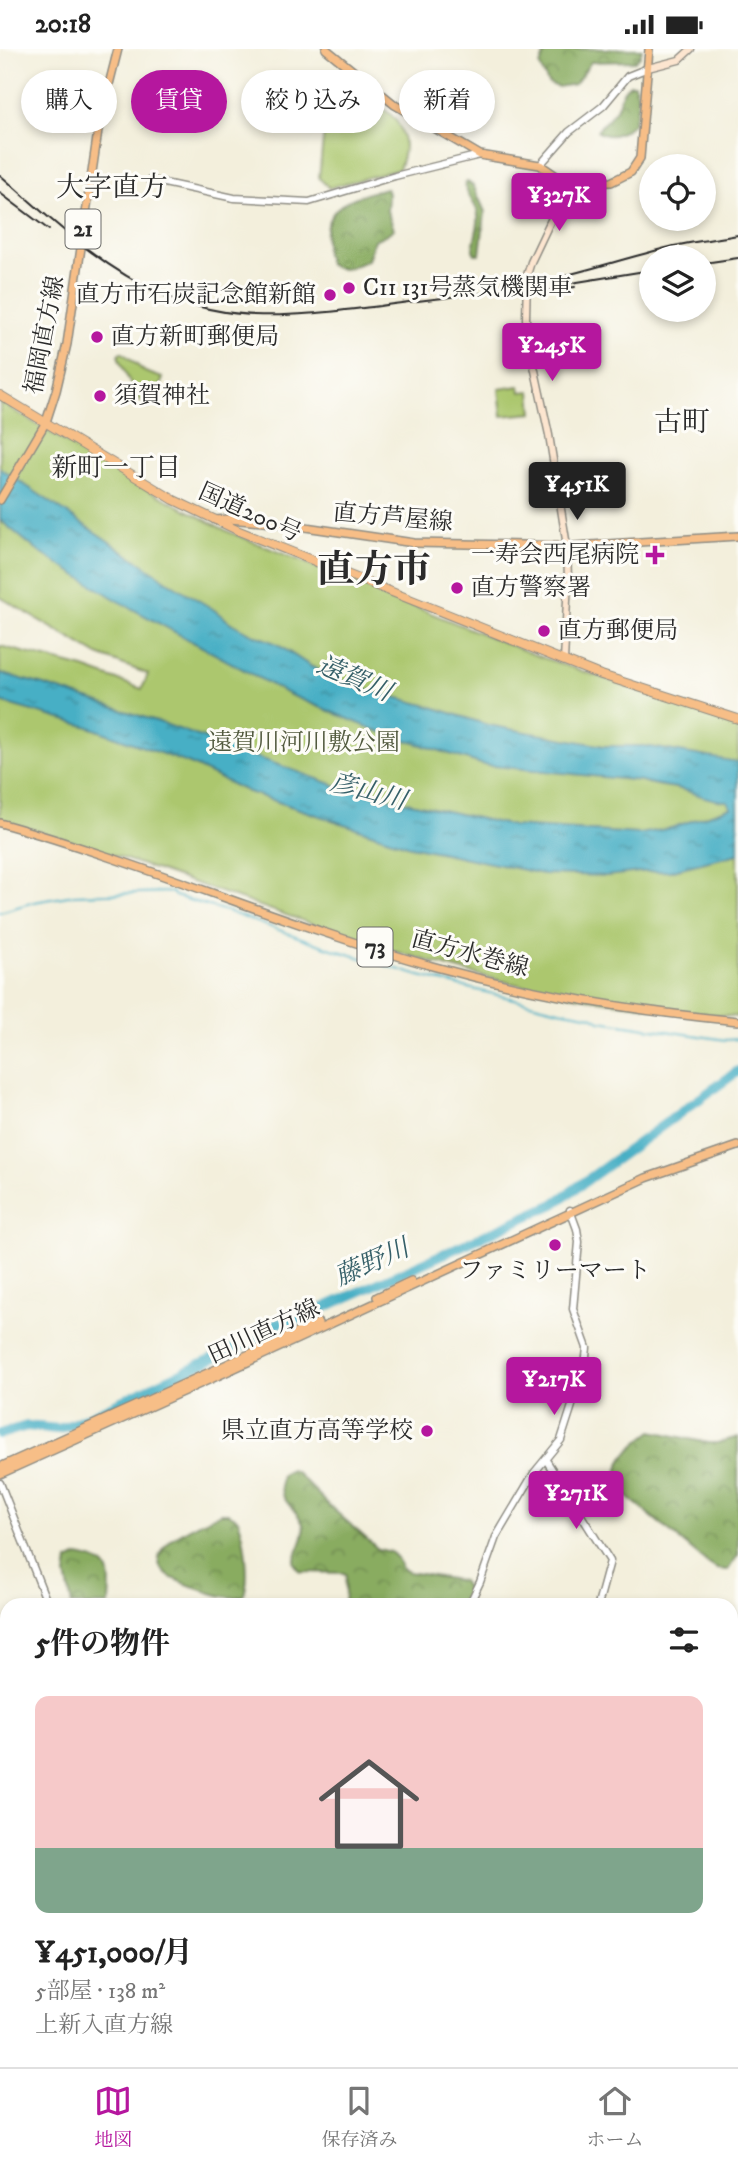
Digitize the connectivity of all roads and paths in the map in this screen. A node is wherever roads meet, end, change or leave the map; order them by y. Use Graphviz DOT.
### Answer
graph roads {
  1 [pos="118,49"];
  2 [pos="326,49"];
  3 [pos="649,49"];
  4 [pos="691,49"];
  5 [pos="648,68"];
  6 [pos="480,155"];
  7 [pos="540,165"];
  8 [pos="150,180"];
  9 [pos="568,184"];
  10 [pos="0,395"];
  11 [pos="44,426"];
  12 [pos="0,500"];
  13 [pos="214,520"];
  14 [pos="738,536"];
  15 [pos="567,546"];
  16 [pos="564,661"];
  17 [pos="738,719"];
  18 [pos="0,823"];
  19 [pos="738,1021"];
  20 [pos="738,1144"];
  21 [pos="571,1212"];
  22 [pos="546,1459"];
  23 [pos="0,1467"];
  24 [pos="0,1474"];
  25 [pos="0,1483"];
  26 [pos="45,1598"];
  27 [pos="473,1598"];
  28 [pos="600,1598"];
  1 -- 11 [label="main road, 福岡直方線 / 21"];
  2 -- 6 [label="main road"];
  3 -- 5 [label="main road"];
  4 -- 5 [label="main road"];
  5 -- 7 [label="street"];
  5 -- 9 [label="main road"];
  6 -- 7 [label="main road"];
  6 -- 8 [label="street"];
  7 -- 9 [label="main road"];
  9 -- 15 [label="main road, bridge"];
  10 -- 11 [label="highway, 国道200号"];
  11 -- 12 [label="main road"];
  11 -- 13 [label="highway, 国道200号"];
  13 -- 15 [label="main road, 直方芦屋線"];
  13 -- 16 [label="highway, 国道200号"];
  14 -- 15 [label="main road, 直方芦屋線"];
  15 -- 16 [label="main road"];
  16 -- 17 [label="highway, 国道200号"];
  18 -- 19 [label="main road, 直方水巻線 / 73"];
  20 -- 21 [label="main road, 田川直方線"];
  21 -- 22 [label="street"];
  21 -- 23 [label="main road, 田川直方線"];
  21 -- 24 [label="main road, 田川直方線"];
  22 -- 27 [label="street"];
  22 -- 28 [label="street"];
  25 -- 26 [label="street"];
}
